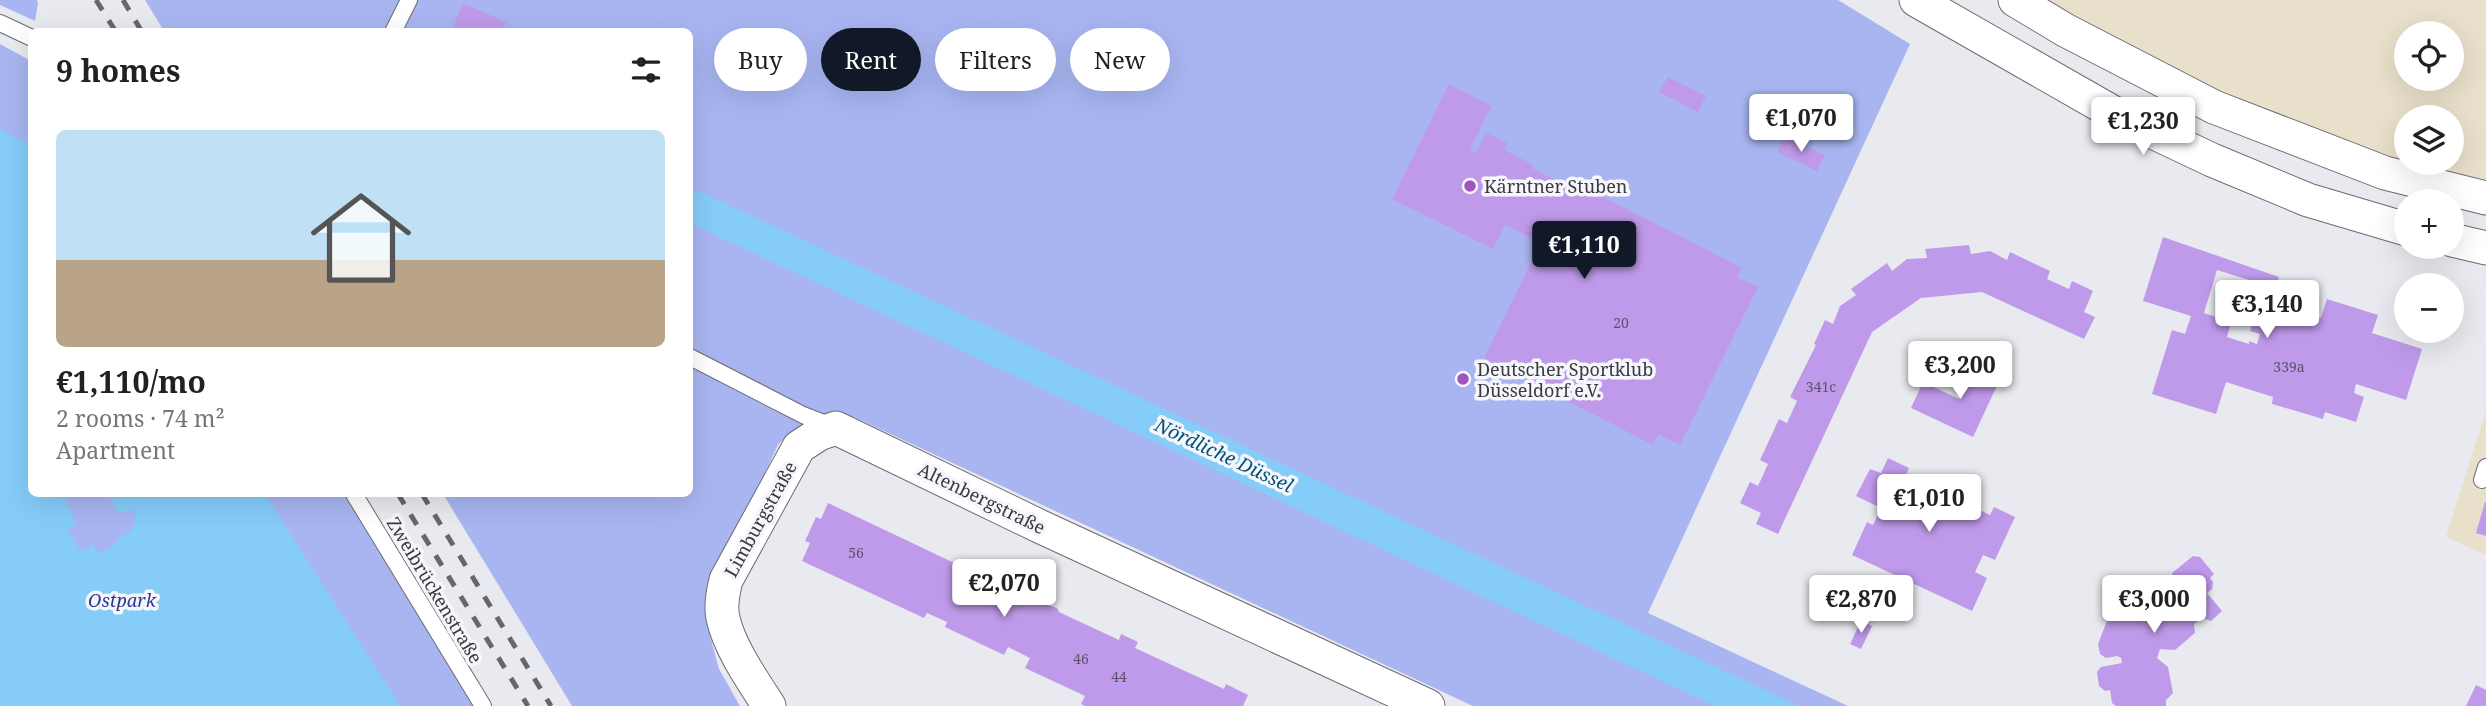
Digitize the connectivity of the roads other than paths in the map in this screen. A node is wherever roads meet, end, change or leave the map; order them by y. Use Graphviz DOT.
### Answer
graph roads {
  1 [pos="409,0"];
  2 [pos="1916,0"];
  3 [pos="2015,0"];
  4 [pos="0,23"];
  5 [pos="395,28"];
  6 [pos="28,36"];
  7 [pos="2486,198"];
  8 [pos="2394,225"];
  9 [pos="2464,243"];
  10 [pos="2486,248"];
  11 [pos="693,359"];
  12 [pos="836,428"];
  13 [pos="356,497"];
  14 [pos="483,706"];
  15 [pos="769,706"];
  16 [pos="1428,706"];
  1 -- 5 [label="lane"];
  2 -- 8 [label="street"];
  3 -- 7 [label="street"];
  4 -- 6 [label="lane"];
  9 -- 10 [label="street"];
  11 -- 12 [label="lane, Altenbergstraße"];
  12 -- 15 [label="street, Limburgstraße"];
  12 -- 16 [label="street, Altenbergstraße"];
  13 -- 14 [label="lane, Zweibrückenstraße"];
}
